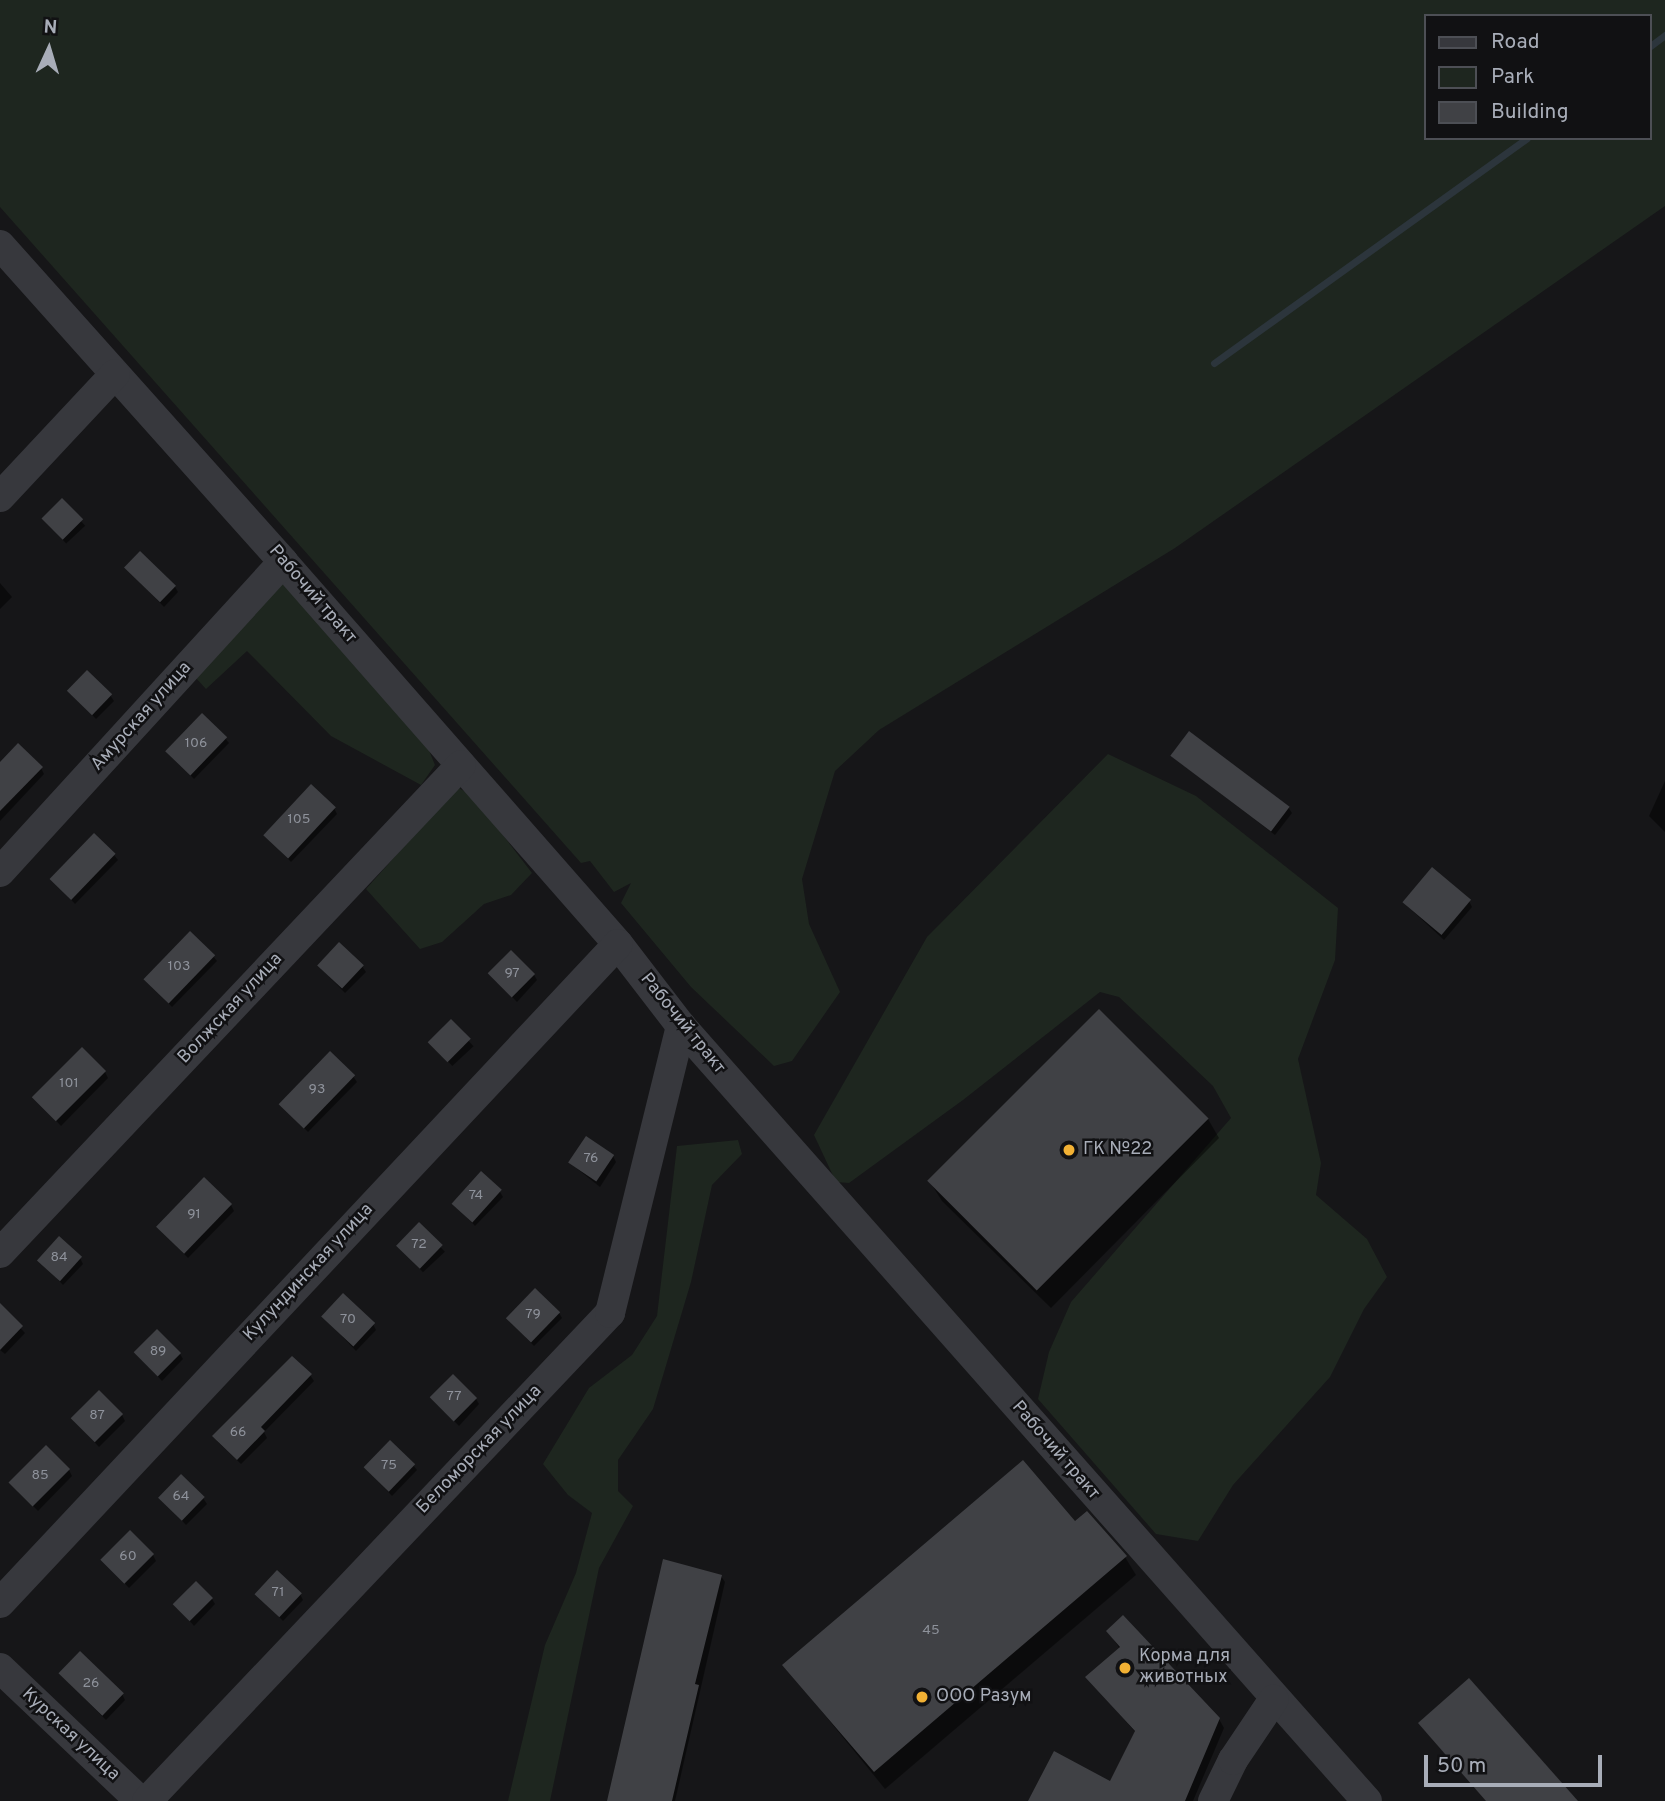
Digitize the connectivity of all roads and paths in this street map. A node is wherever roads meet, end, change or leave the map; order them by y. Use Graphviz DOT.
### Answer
graph roads {
  1 [pos="0,246"];
  2 [pos="115,374"];
  3 [pos="0,497"];
  4 [pos="284,562"];
  5 [pos="461,765"];
  6 [pos="0,872"];
  7 [pos="618,944"];
  8 [pos="681,1026"];
  9 [pos="0,1253"];
  10 [pos="0,1603"];
  11 [pos="0,1668"];
  12 [pos="1274,1699"];
  13 [pos="140,1801"];
  14 [pos="147,1801"];
  15 [pos="1213,1801"];
  16 [pos="1367,1801"];
  1 -- 2 [label="street, Рабочий тракт"];
  2 -- 3 [label="street"];
  2 -- 4 [label="street, Рабочий тракт"];
  4 -- 5 [label="street, Рабочий тракт"];
  4 -- 6 [label="street, Амурская улица"];
  5 -- 7 [label="street, Рабочий тракт"];
  5 -- 9 [label="street, Волжская улица"];
  7 -- 8 [label="street, Рабочий тракт"];
  7 -- 10 [label="street, Кулундинская улица"];
  8 -- 12 [label="street, Рабочий тракт"];
  8 -- 14 [label="street, Беломорская улица"];
  11 -- 13 [label="street, Курская улица"];
  12 -- 15 [label="street"];
  12 -- 16 [label="street, Рабочий тракт"];
}
